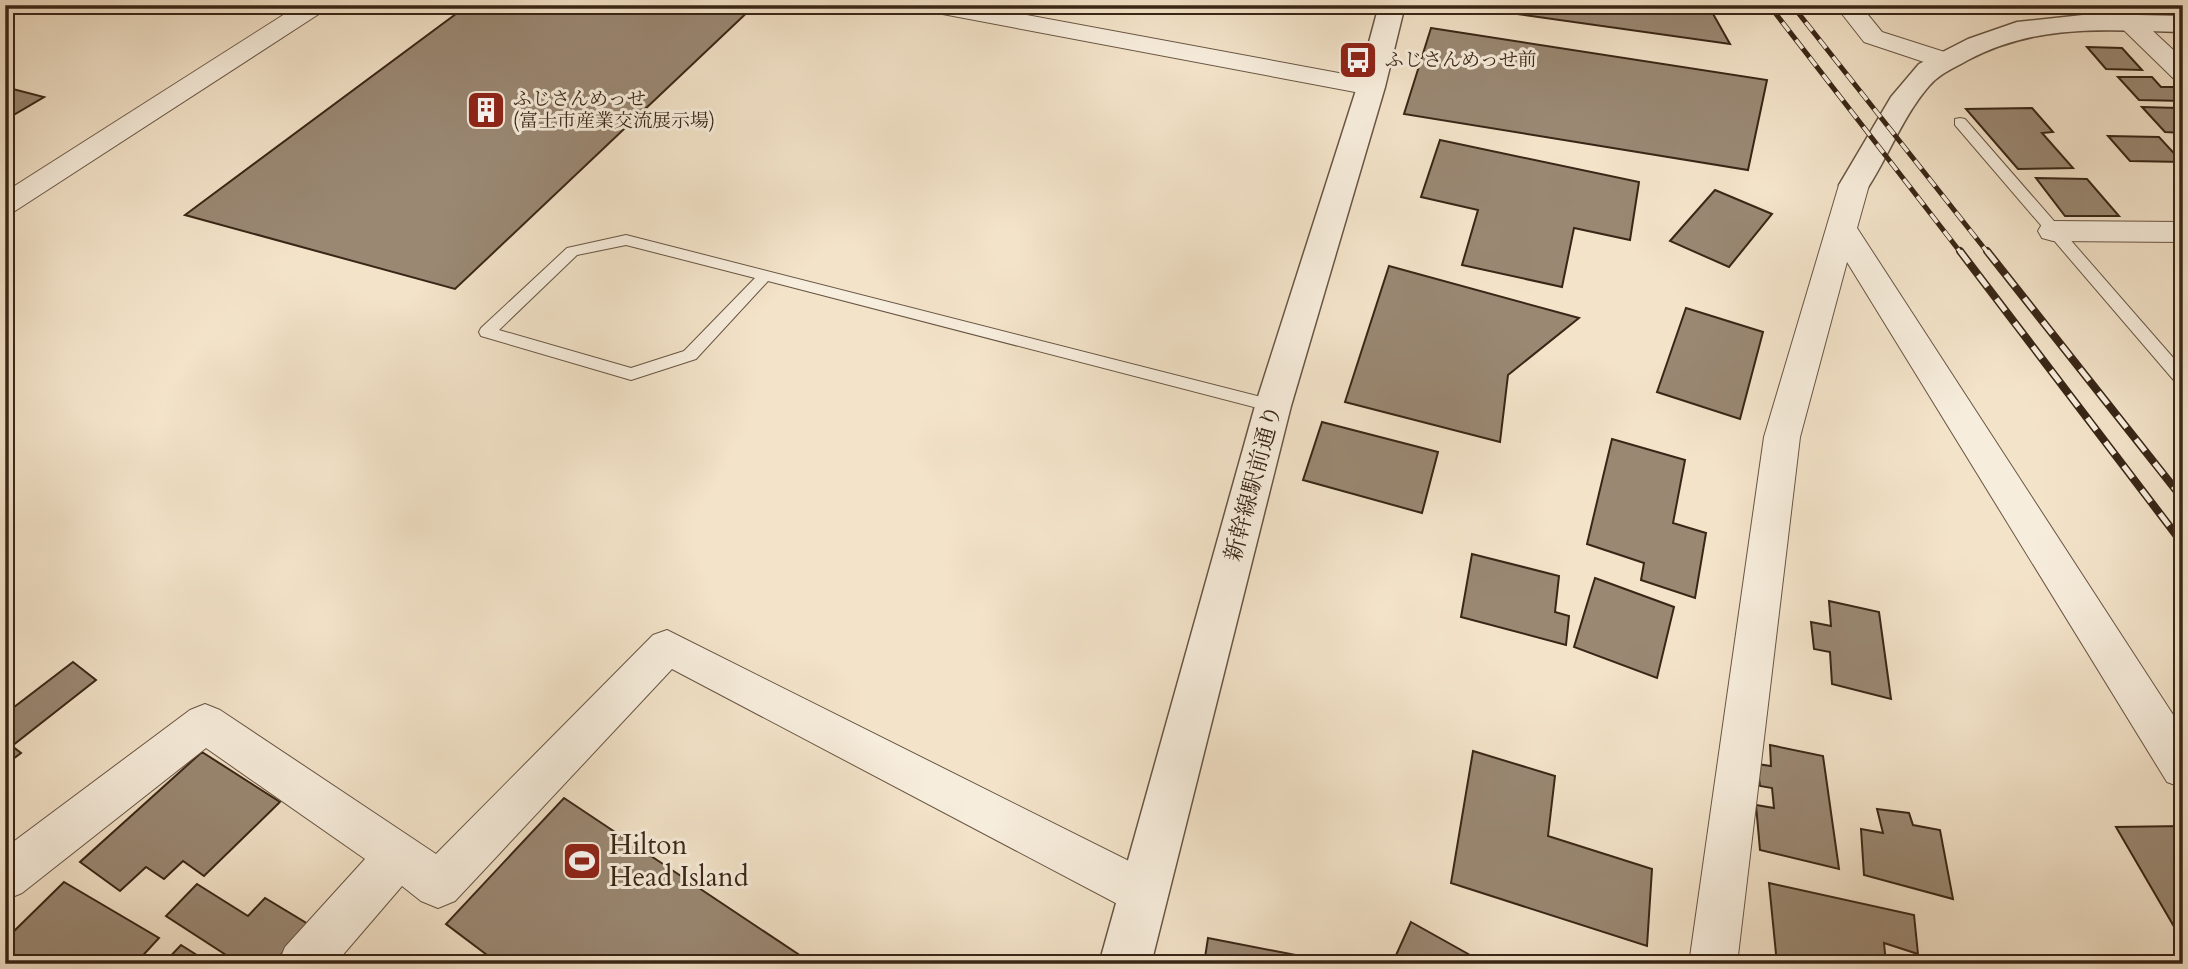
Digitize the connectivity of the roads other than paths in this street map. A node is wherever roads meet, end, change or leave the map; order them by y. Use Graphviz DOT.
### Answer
graph roads {
  1 [pos="316,5"];
  2 [pos="932,5"];
  3 [pos="1392,5"];
  4 [pos="1847,5"];
  5 [pos="2120,15"];
  6 [pos="2183,24"];
  7 [pos="1945,61"];
  8 [pos="2183,73"];
  9 [pos="1371,86"];
  10 [pos="1960,122"];
  11 [pos="1854,185"];
  12 [pos="5,205"];
  13 [pos="1842,229"];
  14 [pos="2053,231"];
  15 [pos="2183,232"];
  16 [pos="764,276"];
  17 [pos="2183,380"];
  18 [pos="1273,406"];
  19 [pos="2183,768"];
  20 [pos="399,855"];
  21 [pos="5,877"];
  22 [pos="1144,893"];
  23 [pos="303,964"];
  24 [pos="1125,964"];
  25 [pos="1713,964"];
  1 -- 12 [label="street"];
  2 -- 9 [label="street"];
  3 -- 9 [label="street, 新幹線駅前通り"];
  4 -- 7 [label="street"];
  5 -- 6 [label="street"];
  5 -- 7 [label="street"];
  5 -- 8 [label="street"];
  7 -- 11 [label="street"];
  9 -- 18 [label="street, 新幹線駅前通り"];
  10 -- 14 [label="lane"];
  11 -- 13 [label="street"];
  13 -- 19 [label="street"];
  13 -- 25 [label="street"];
  14 -- 15 [label="street"];
  14 -- 17 [label="lane"];
  16 -- 16 [label="lane"];
  16 -- 18 [label="lane"];
  18 -- 22 [label="street, 新幹線駅前通り"];
  20 -- 21 [label="street"];
  20 -- 22 [label="street"];
  20 -- 23 [label="street"];
  22 -- 24 [label="street, 新幹線駅前通り"];
}
